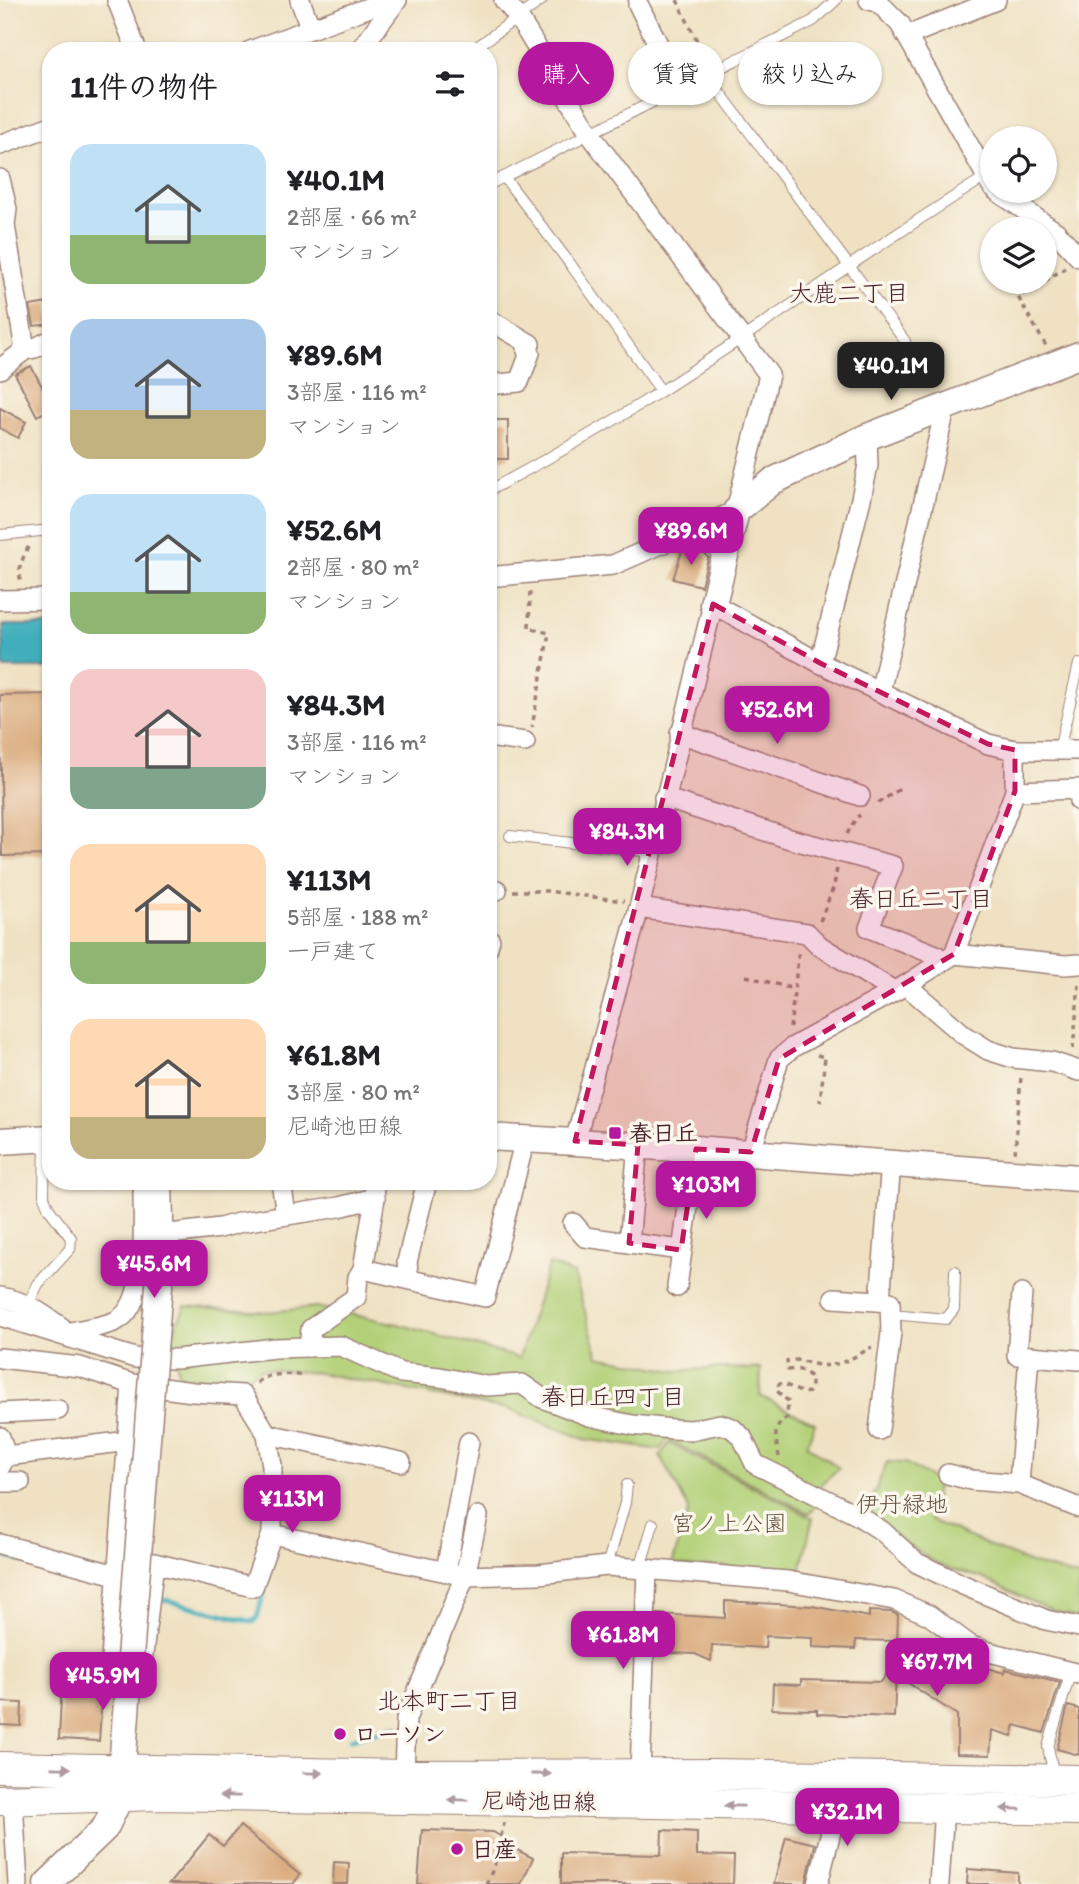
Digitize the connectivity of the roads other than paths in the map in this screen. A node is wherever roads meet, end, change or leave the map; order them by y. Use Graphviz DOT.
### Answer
graph roads {
  1 [pos="117,0"];
  2 [pos="300,0"];
  3 [pos="389,0"];
  4 [pos="397,0"];
  5 [pos="504,0"];
  6 [pos="542,0"];
  7 [pos="836,0"];
  8 [pos="869,0"];
  9 [pos="996,0"];
  10 [pos="638,4"];
  11 [pos="517,17"];
  12 [pos="310,27"];
  13 [pos="907,36"];
  14 [pos="133,42"];
  15 [pos="272,42"];
  16 [pos="366,42"];
  17 [pos="483,42"];
  18 [pos="657,42"];
  19 [pos="724,67"];
  20 [pos="724,93"];
  21 [pos="647,105"];
  22 [pos="42,130"];
  23 [pos="590,134"];
  24 [pos="0,145"];
  25 [pos="980,163"];
  26 [pos="504,177"];
  27 [pos="0,179"];
  28 [pos="497,180"];
  29 [pos="980,189"];
  30 [pos="1017,203"];
  31 [pos="1073,262"];
  32 [pos="849,267"];
  33 [pos="497,324"];
  34 [pos="740,337"];
  35 [pos="905,341"];
  36 [pos="42,344"];
  37 [pos="25,350"];
  38 [pos="1068,359"];
  39 [pos="0,369"];
  40 [pos="497,384"];
  41 [pos="660,391"];
  42 [pos="946,405"];
  43 [pos="867,437"];
  44 [pos="497,486"];
  45 [pos="736,511"];
  46 [pos="42,531"];
  47 [pos="0,535"];
  48 [pos="497,576"];
  49 [pos="42,599"];
  50 [pos="10,600"];
  51 [pos="713,604"];
  52 [pos="820,663"];
  53 [pos="1079,664"];
  54 [pos="880,692"];
  55 [pos="680,733"];
  56 [pos="497,738"];
  57 [pos="525,742"];
  58 [pos="1015,750"];
  59 [pos="1059,750"];
  60 [pos="1079,750"];
  61 [pos="1015,791"];
  62 [pos="860,796"];
  63 [pos="664,798"];
  64 [pos="1079,801"];
  65 [pos="510,836"];
  66 [pos="652,852"];
  67 [pos="639,906"];
  68 [pos="947,958"];
  69 [pos="1079,964"];
  70 [pos="900,988"];
  71 [pos="1075,1070"];
  72 [pos="497,1137"];
  73 [pos="42,1138"];
  74 [pos="525,1139"];
  75 [pos="0,1141"];
  76 [pos="575,1141"];
  77 [pos="638,1145"];
  78 [pos="696,1149"];
  79 [pos="751,1153"];
  80 [pos="891,1162"];
  81 [pos="1079,1178"];
  82 [pos="44,1190"];
  83 [pos="146,1190"];
  84 [pos="158,1190"];
  85 [pos="282,1190"];
  86 [pos="375,1190"];
  87 [pos="425,1190"];
  88 [pos="285,1215"];
  89 [pos="573,1223"];
  90 [pos="629,1243"];
  91 [pos="161,1247"];
  92 [pos="681,1250"];
  93 [pos="363,1269"];
  94 [pos="955,1271"];
  95 [pos="408,1279"];
  96 [pos="677,1287"];
  97 [pos="1022,1294"];
  98 [pos="0,1297"];
  99 [pos="834,1298"];
  100 [pos="28,1305"];
  101 [pos="886,1308"];
  102 [pos="0,1316"];
  103 [pos="62,1335"];
  104 [pos="309,1348"];
  105 [pos="1029,1356"];
  106 [pos="0,1358"];
  107 [pos="1079,1360"];
  108 [pos="132,1384"];
  109 [pos="58,1410"];
  110 [pos="0,1413"];
  111 [pos="884,1419"];
  112 [pos="267,1434"];
  113 [pos="0,1437"];
  114 [pos="129,1441"];
  115 [pos="469,1442"];
  116 [pos="3,1462"];
  117 [pos="401,1462"];
  118 [pos="948,1474"];
  119 [pos="1018,1484"];
  120 [pos="627,1486"];
  121 [pos="1079,1508"];
  122 [pos="478,1516"];
  123 [pos="653,1524"];
  124 [pos="272,1534"];
  125 [pos="0,1544"];
  126 [pos="607,1566"];
  127 [pos="644,1568"];
  128 [pos="456,1573"];
  129 [pos="116,1575"];
  130 [pos="1079,1627"];
  131 [pos="129,1671"];
  132 [pos="1075,1672"];
  133 [pos="0,1768"];
  134 [pos="640,1774"];
  135 [pos="404,1775"];
  136 [pos="1067,1780"];
  137 [pos="121,1783"];
  138 [pos="6,1800"];
  139 [pos="833,1807"];
  140 [pos="944,1807"];
  141 [pos="1079,1810"];
  142 [pos="18,1884"];
  143 [pos="47,1884"];
  144 [pos="818,1884"];
  145 [pos="939,1884"];
  1 -- 14 [label="street"];
  2 -- 12 [label="street"];
  3 -- 12 [label="street"];
  4 -- 16 [label="street"];
  5 -- 11 [label="street"];
  6 -- 11 [label="lane"];
  7 -- 19 [label="lane"];
  8 -- 13 [label="street"];
  9 -- 13 [label="street"];
  10 -- 18 [label="street"];
  11 -- 17 [label="lane"];
  11 -- 23 [label="street"];
  12 -- 15 [label="street"];
  13 -- 25 [label="street"];
  20 -- 32 [label="lane"];
  21 -- 23 [label="lane"];
  22 -- 24 [label="street"];
  23 -- 26 [label="lane"];
  23 -- 34 [label="street"];
  26 -- 28 [label="lane"];
  26 -- 41 [label="lane"];
  27 -- 37 [label="street"];
  29 -- 32 [label="lane"];
  30 -- 31 [label="street"];
  32 -- 34 [label="lane"];
  32 -- 35 [label="lane"];
  33 -- 40 [label="street"];
  34 -- 41 [label="lane"];
  34 -- 45 [label="street"];
  36 -- 37 [label="street"];
  37 -- 39 [label="street"];
  38 -- 42 [label="street"];
  41 -- 44 [label="lane"];
  42 -- 43 [label="street"];
  42 -- 54 [label="street"];
  43 -- 45 [label="street"];
  43 -- 52 [label="street"];
  45 -- 48 [label="street"];
  45 -- 51 [label="street"];
  46 -- 47 [label="lane"];
  49 -- 50 [label="street"];
  51 -- 52 [label="street"];
  51 -- 55 [label="street"];
  52 -- 54 [label="street"];
  53 -- 59 [label="lane"];
  54 -- 58 [label="street"];
  55 -- 62 [label="street"];
  55 -- 63 [label="street"];
  56 -- 57 [label="street"];
  58 -- 59 [label="street"];
  58 -- 61 [label="street"];
  59 -- 60 [label="street"];
  61 -- 64 [label="street"];
  61 -- 68 [label="street"];
  63 -- 66 [label="street"];
  63 -- 68 [label="street"];
  65 -- 66 [label="lane"];
  66 -- 67 [label="street"];
  67 -- 70 [label="street"];
  67 -- 76 [label="street"];
  68 -- 69 [label="street"];
  68 -- 70 [label="street"];
  70 -- 71 [label="street"];
  70 -- 79 [label="street"];
  72 -- 74 [label="street"];
  73 -- 75 [label="street"];
  74 -- 76 [label="street"];
  74 -- 95 [label="street"];
  76 -- 77 [label="street"];
  77 -- 78 [label="street"];
  77 -- 90 [label="street"];
  78 -- 79 [label="street"];
  78 -- 92 [label="street"];
  79 -- 80 [label="street"];
  80 -- 81 [label="street"];
  80 -- 101 [label="street"];
  82 -- 100 [label="lane"];
  83 -- 103 [label="street"];
  84 -- 91 [label="street"];
  85 -- 88 [label="street"];
  86 -- 88 [label="street"];
  86 -- 93 [label="street"];
  87 -- 95 [label="street"];
  88 -- 91 [label="street"];
  89 -- 90 [label="street"];
  90 -- 92 [label="street"];
  91 -- 131 [label="street, bridge"];
  92 -- 96 [label="street"];
  93 -- 95 [label="street"];
  93 -- 104 [label="street"];
  94 -- 101 [label="lane"];
  97 -- 105 [label="street"];
  98 -- 100 [label="street"];
  99 -- 101 [label="street"];
  100 -- 103 [label="street"];
  101 -- 111 [label="street"];
  102 -- 103 [label="street"];
  103 -- 104 [label="street"];
  104 -- 130 [label="street"];
  105 -- 107 [label="street"];
  105 -- 119 [label="street"];
  106 -- 108 [label="street"];
  108 -- 112 [label="street"];
  108 -- 114 [label="street"];
  109 -- 110 [label="street"];
  112 -- 117 [label="street"];
  112 -- 124 [label="street"];
  113 -- 116 [label="street"];
  114 -- 116 [label="street"];
  114 -- 129 [label="street"];
  115 -- 128 [label="street"];
  118 -- 119 [label="street"];
  119 -- 121 [label="street"];
  120 -- 126 [label="lane"];
  122 -- 128 [label="street"];
  123 -- 127 [label="lane"];
  124 -- 128 [label="street"];
  124 -- 131 [label="street"];
  125 -- 129 [label="street"];
  126 -- 127 [label="street"];
  126 -- 128 [label="street"];
  127 -- 132 [label="street"];
  127 -- 134 [label="street"];
  128 -- 135 [label="street"];
  129 -- 131 [label="street"];
  131 -- 137 [label="street"];
  132 -- 136 [label="lane"];
  133 -- 137 [label="main road, 尼崎池田線, one-way"];
  135 -- 134 [label="main road, 尼崎池田線, one-way"];
  134 -- 136 [label="main road, 尼崎池田線"];
  137 -- 135 [label="main road, 尼崎池田線, one-way"];
  137 -- 138 [label="main road, 尼崎池田線"];
  139 -- 137 [label="main road, 尼崎池田線, one-way"];
  137 -- 143 [label="street"];
  138 -- 142 [label="street"];
  139 -- 140 [label="main road, 尼崎池田線"];
  139 -- 144 [label="street"];
  141 -- 140 [label="main road, 尼崎池田線, one-way"];
  140 -- 145 [label="street"];
}
